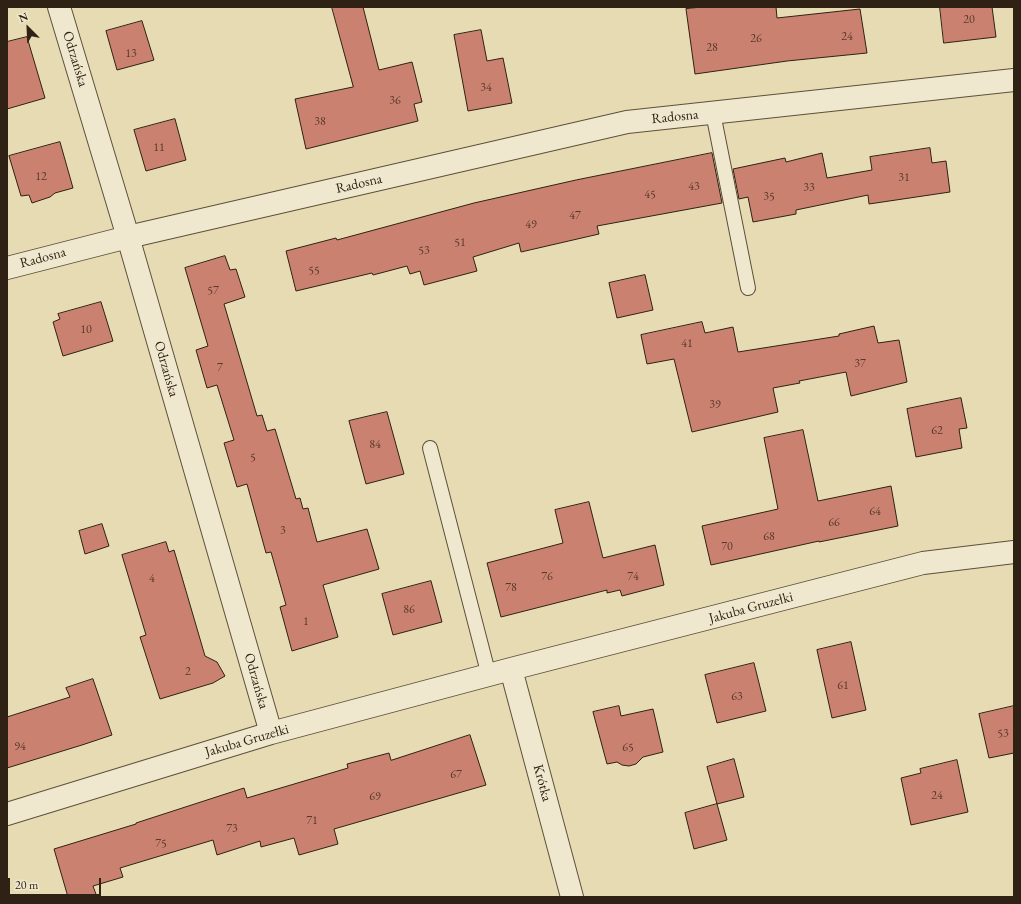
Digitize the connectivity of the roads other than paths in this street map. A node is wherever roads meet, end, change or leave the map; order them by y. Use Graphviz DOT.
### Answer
graph roads {
  1 [pos="59,7"];
  2 [pos="1014,80"];
  3 [pos="713,113"];
  4 [pos="128,237"];
  5 [pos="7,268"];
  6 [pos="748,288"];
  7 [pos="430,448"];
  8 [pos="1014,552"];
  9 [pos="511,669"];
  10 [pos="490,676"];
  11 [pos="271,733"];
  12 [pos="7,814"];
  13 [pos="572,897"];
  1 -- 4 [label="street, Odrzańska"];
  2 -- 3 [label="street, Radosna"];
  3 -- 4 [label="street, Radosna"];
  3 -- 6 [label="lane, Radosna"];
  4 -- 5 [label="street, Radosna"];
  4 -- 11 [label="street, Odrzańska"];
  7 -- 10 [label="lane"];
  8 -- 9 [label="street, Jakuba Gruzełki"];
  9 -- 10 [label="street, Jakuba Gruzełki"];
  9 -- 13 [label="street, Krótka"];
  10 -- 11 [label="street, Jakuba Gruzełki"];
  11 -- 12 [label="street, Jakuba Gruzełki"];
}
